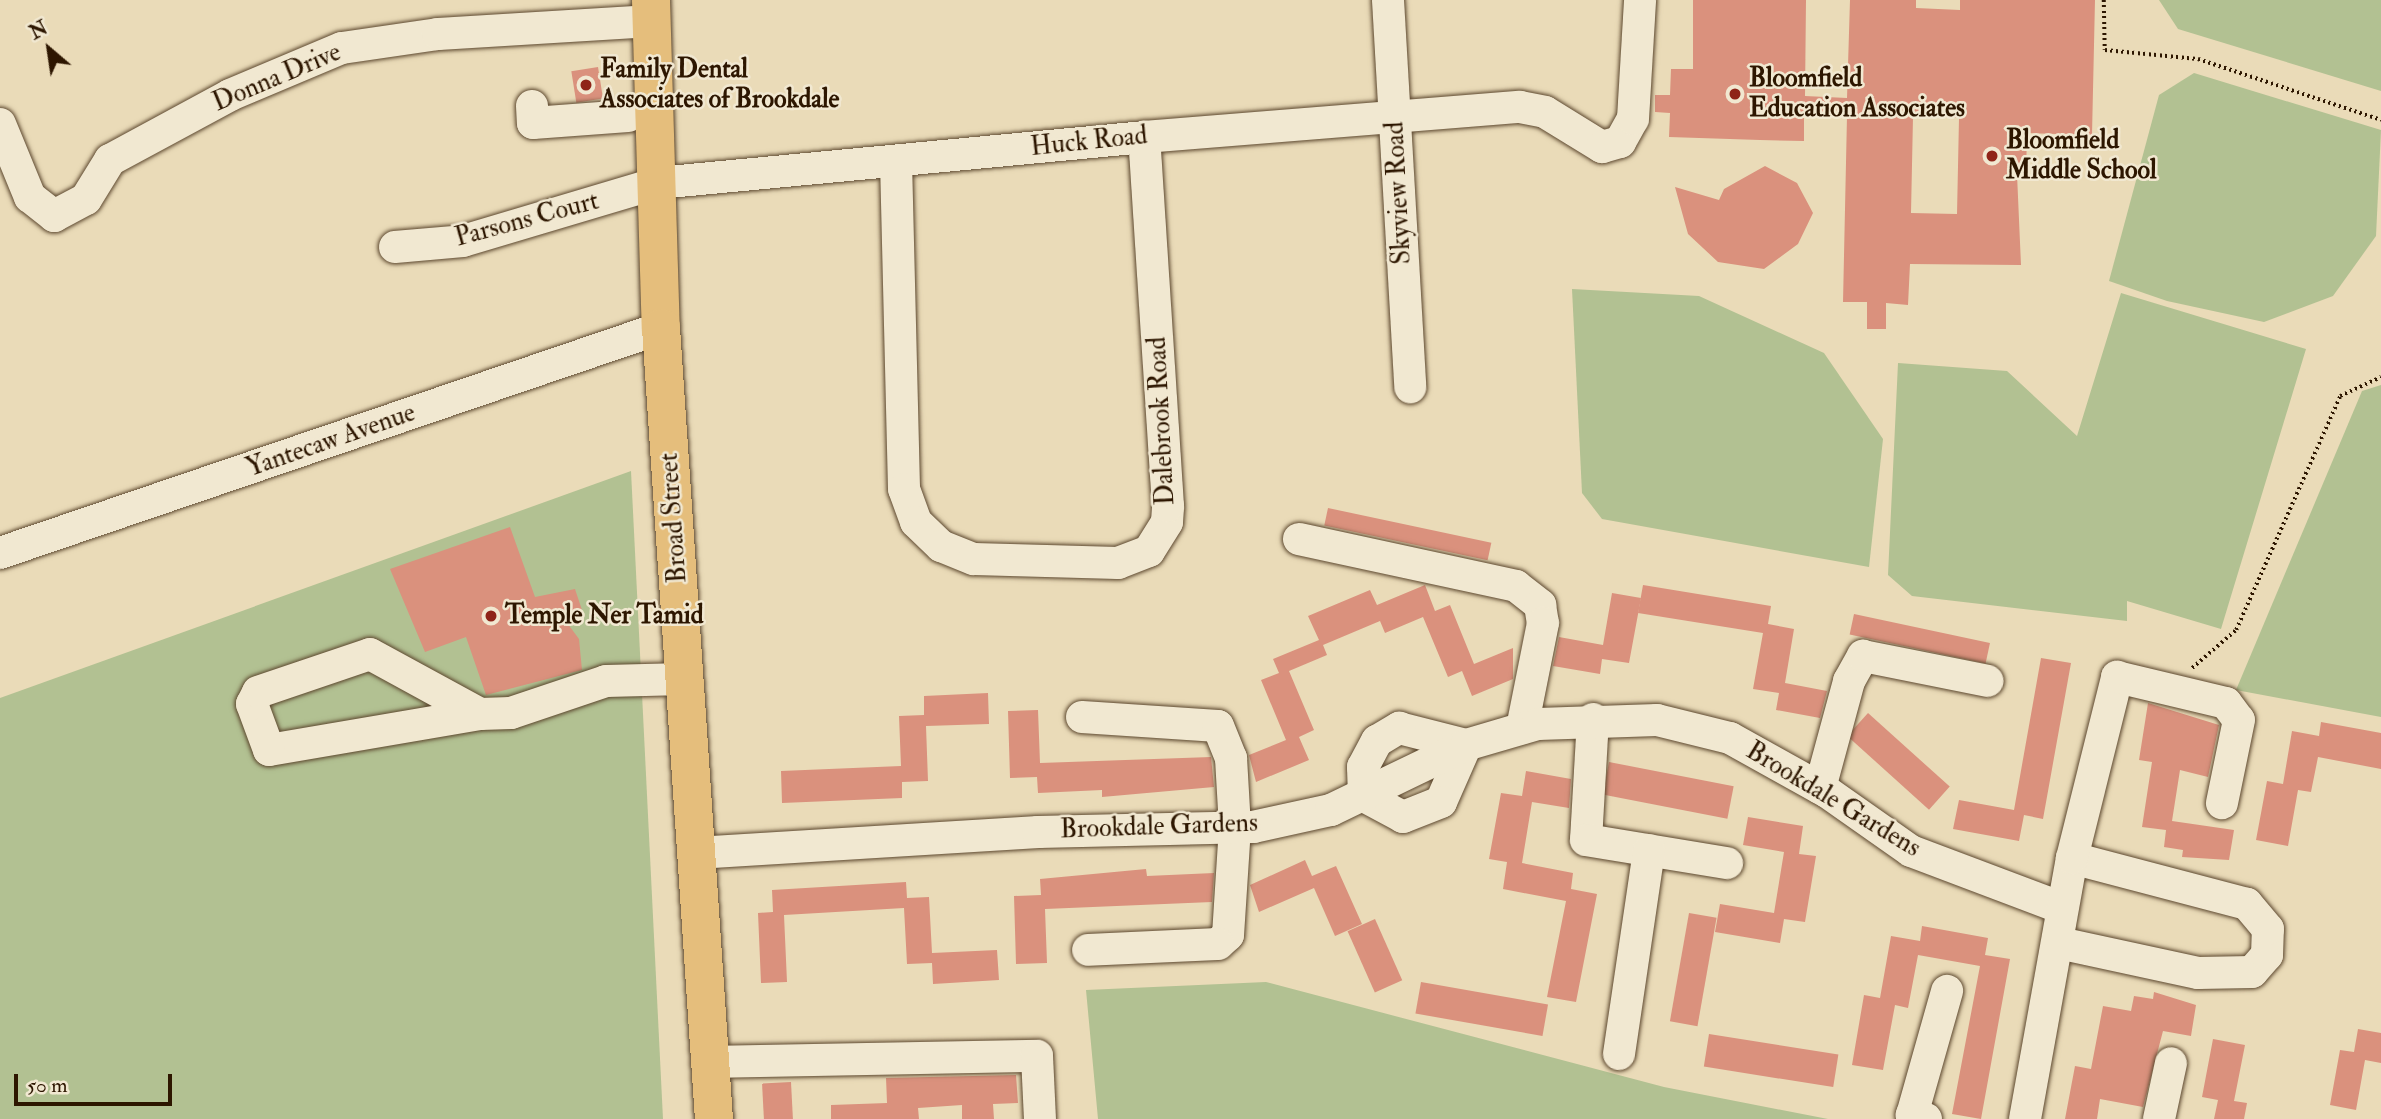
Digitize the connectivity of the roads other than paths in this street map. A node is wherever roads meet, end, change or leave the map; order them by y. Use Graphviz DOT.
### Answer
graph roads {
  1 [pos="1388,0"];
  2 [pos="1640,0"];
  3 [pos="652,10"];
  4 [pos="532,106"];
  5 [pos="628,116"];
  6 [pos="1395,118"];
  7 [pos="0,124"];
  8 [pos="1144,136"];
  9 [pos="895,161"];
  10 [pos="658,183"];
  11 [pos="395,247"];
  12 [pos="661,328"];
  13 [pos="1410,387"];
  14 [pos="1299,539"];
  15 [pos="0,553"];
  16 [pos="410,678"];
  17 [pos="684,679"];
  18 [pos="1988,681"];
  19 [pos="480,714"];
  20 [pos="1083,717"];
  21 [pos="1593,719"];
  22 [pos="402,727"];
  23 [pos="1522,728"];
  24 [pos="1466,745"];
  25 [pos="1820,788"];
  26 [pos="1364,796"];
  27 [pos="2222,803"];
  28 [pos="1235,827"];
  29 [pos="1649,850"];
  30 [pos="696,853"];
  31 [pos="2072,858"];
  32 [pos="1727,863"];
  33 [pos="2062,908"];
  34 [pos="2059,943"];
  35 [pos="1088,950"];
  36 [pos="1947,991"];
  37 [pos="1619,1054"];
  38 [pos="710,1062"];
  39 [pos="2171,1063"];
  40 [pos="714,1119"];
  41 [pos="1040,1119"];
  42 [pos="1926,1119"];
  43 [pos="2025,1119"];
  44 [pos="2159,1119"];
  1 -- 6 [label="street, Skyview Road"];
  2 -- 6 [label="street, Huck Road"];
  3 -- 7 [label="street, Donna Drive"];
  3 -- 10 [label="main road, Broad Street"];
  4 -- 5 [label="street"];
  6 -- 8 [label="street, Huck Road"];
  6 -- 13 [label="street, Skyview Road"];
  8 -- 9 [label="street, Huck Road"];
  8 -- 9 [label="street, Dalebrook Road"];
  9 -- 10 [label="street, Huck Road"];
  10 -- 11 [label="street, Parsons Court"];
  10 -- 12 [label="main road, Broad Street"];
  12 -- 15 [label="street, Yantecaw Avenue"];
  12 -- 17 [label="main road, Broad Street"];
  14 -- 23 [label="street"];
  16 -- 19 [label="street"];
  16 -- 22 [label="street"];
  16 -- 22 [label="street"];
  17 -- 19 [label="street"];
  17 -- 30 [label="main road, Broad Street"];
  18 -- 25 [label="street"];
  19 -- 22 [label="street"];
  20 -- 28 [label="street"];
  21 -- 23 [label="street, Brookdale Gardens"];
  21 -- 25 [label="street, Brookdale Gardens"];
  21 -- 29 [label="street"];
  23 -- 24 [label="street, Brookdale Gardens"];
  24 -- 26 [label="street, Brookdale Gardens"];
  24 -- 26 [label="street"];
  25 -- 33 [label="street, Brookdale Gardens"];
  26 -- 28 [label="street, Brookdale Gardens"];
  27 -- 31 [label="street"];
  28 -- 30 [label="street, Brookdale Gardens"];
  28 -- 35 [label="street"];
  29 -- 32 [label="street"];
  29 -- 37 [label="street"];
  30 -- 38 [label="main road, Broad Street"];
  31 -- 33 [label="street"];
  31 -- 34 [label="street"];
  33 -- 34 [label="street"];
  34 -- 43 [label="street"];
  36 -- 42 [label="street"];
  38 -- 40 [label="main road, Broad Street"];
  38 -- 41 [label="street"];
  39 -- 44 [label="street"];
}
